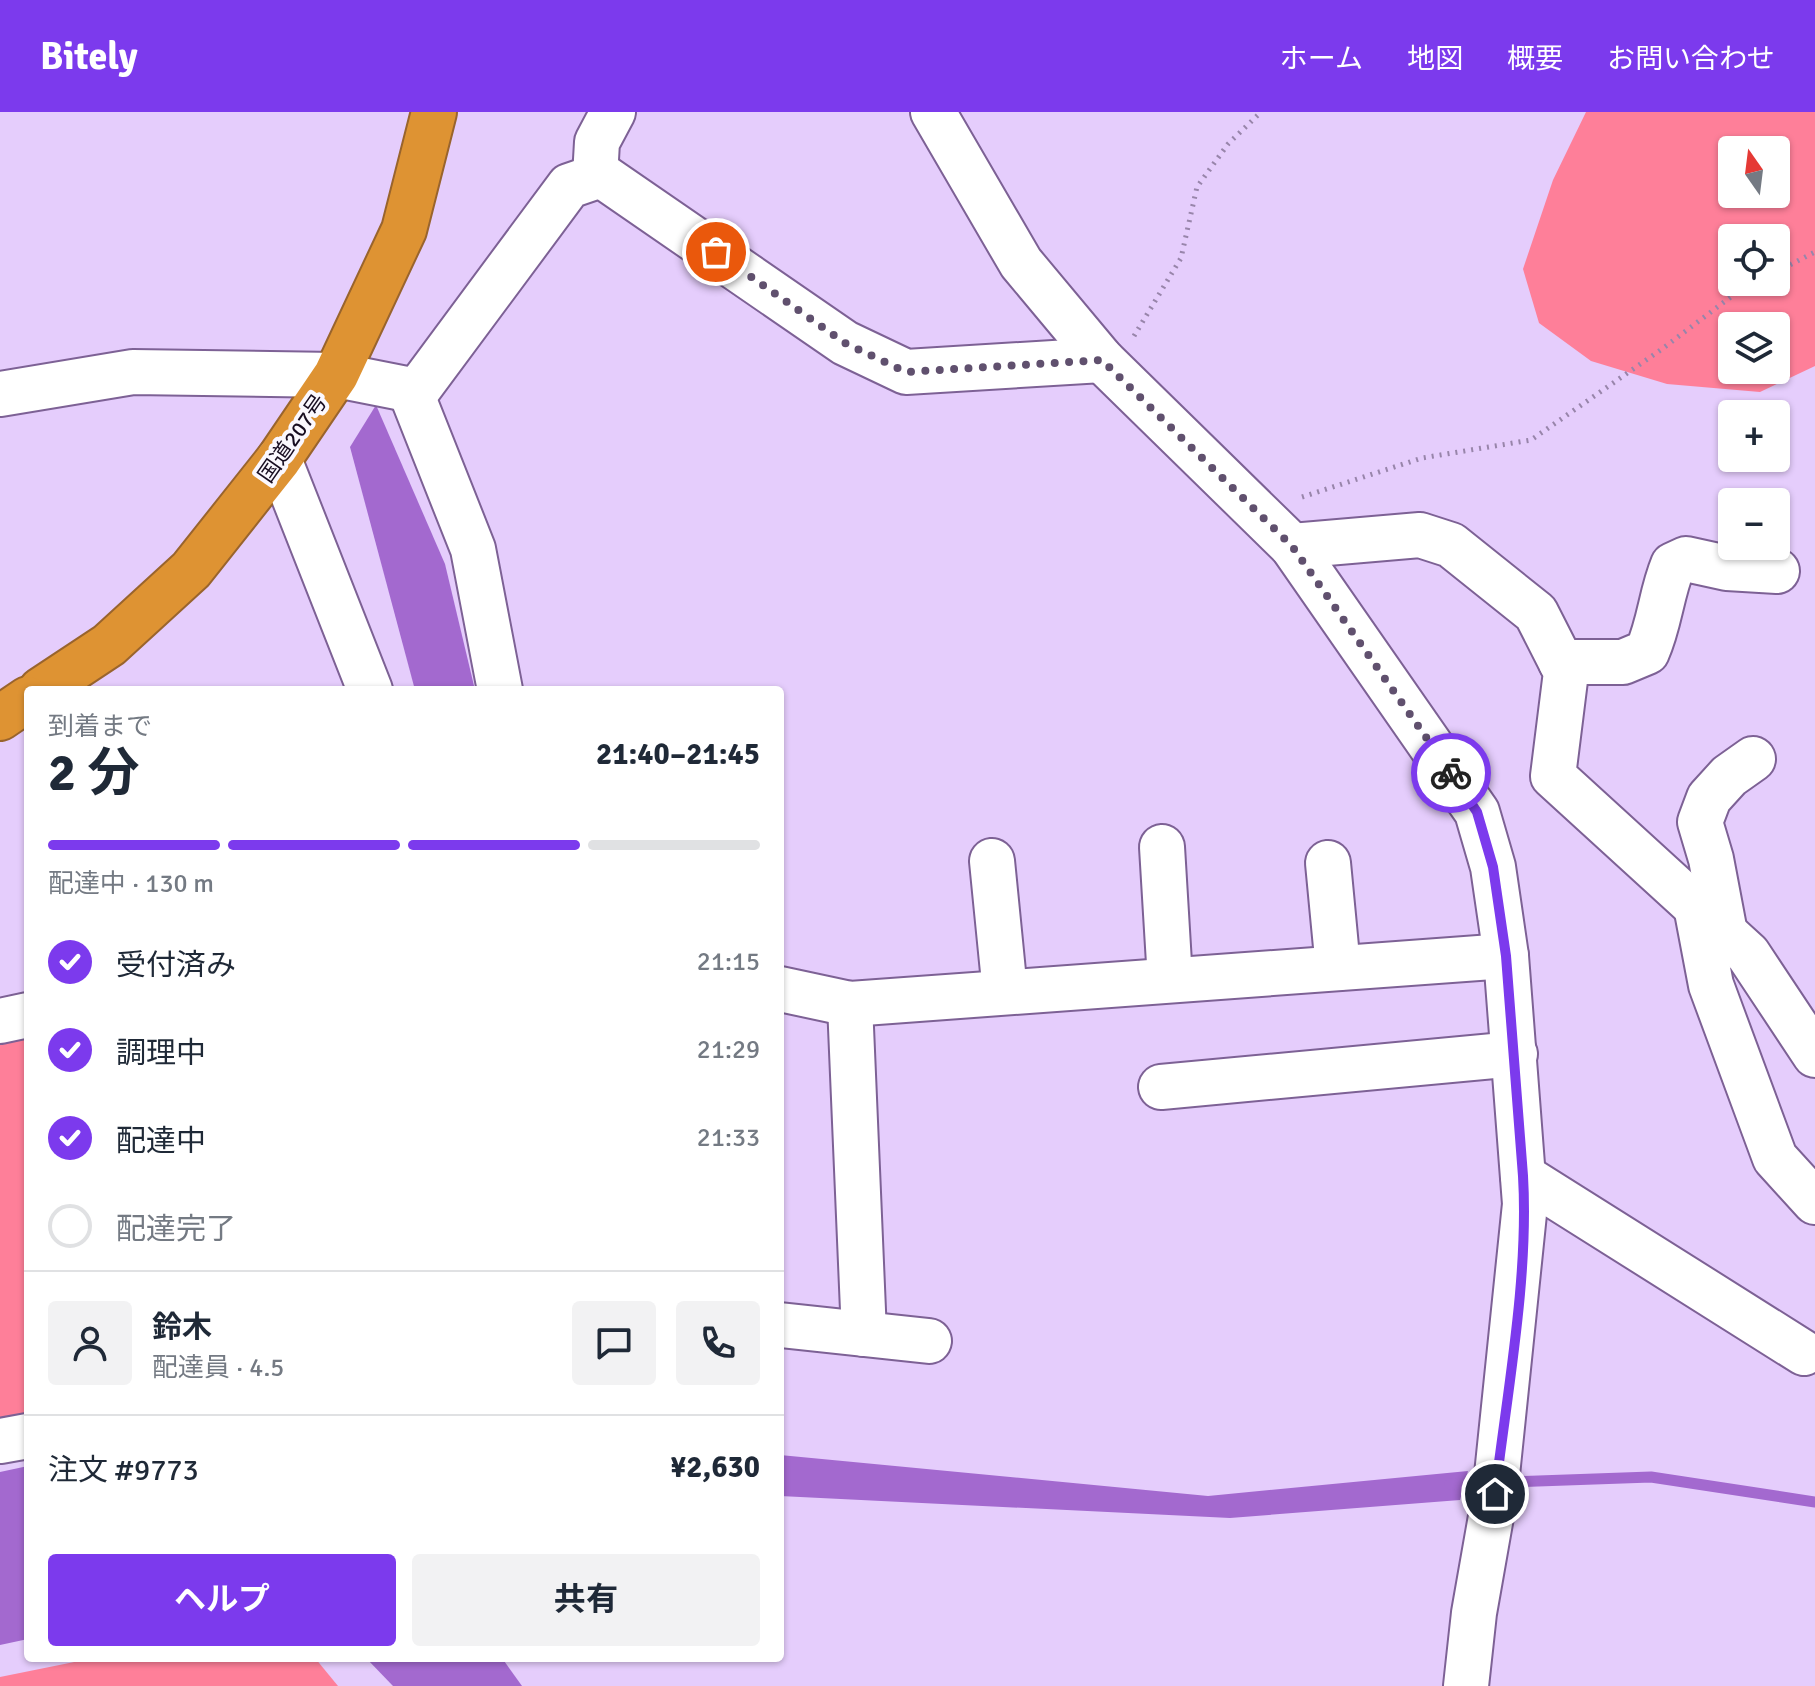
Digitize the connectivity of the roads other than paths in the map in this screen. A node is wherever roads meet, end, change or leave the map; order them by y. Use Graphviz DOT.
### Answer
graph roads {
  1 [pos="434,112"];
  2 [pos="613,112"];
  3 [pos="933,112"];
  4 [pos="595,177"];
  5 [pos="1107,366"];
  6 [pos="336,375"];
  7 [pos="410,390"];
  8 [pos="0,394"];
  9 [pos="279,459"];
  10 [pos="1292,546"];
  11 [pos="1777,571"];
  12 [pos="1561,662"];
  13 [pos="47,686"];
  14 [pos="368,686"];
  15 [pos="499,686"];
  16 [pos="24,702"];
  17 [pos="0,718"];
  18 [pos="1753,759"];
  19 [pos="1162,847"];
  20 [pos="992,861"];
  21 [pos="1328,863"];
  22 [pos="1710,920"];
  23 [pos="1506,956"];
  24 [pos="1338,968"];
  25 [pos="1170,980"];
  26 [pos="784,990"];
  27 [pos="1005,992"];
  28 [pos="850,1004"];
  29 [pos="24,1016"];
  30 [pos="0,1021"];
  31 [pos="1515,1054"];
  32 [pos="1815,1055"];
  33 [pos="1161,1087"];
  34 [pos="1523,1176"];
  35 [pos="1815,1202"];
  36 [pos="784,1325"];
  37 [pos="864,1334"];
  38 [pos="929,1341"];
  39 [pos="1804,1353"];
  40 [pos="24,1437"];
  41 [pos="0,1441"];
  42 [pos="1466,1686"];
  1 -- 6 [label="highway, 国道207号"];
  2 -- 4 [label="street"];
  3 -- 5 [label="street"];
  4 -- 5 [label="street"];
  4 -- 7 [label="street"];
  5 -- 10 [label="street"];
  6 -- 7 [label="street"];
  6 -- 8 [label="street"];
  6 -- 9 [label="highway, 国道207号"];
  7 -- 15 [label="street"];
  9 -- 13 [label="highway, 国道207号"];
  9 -- 14 [label="street"];
  10 -- 12 [label="street"];
  10 -- 23 [label="street"];
  11 -- 12 [label="street"];
  12 -- 22 [label="street"];
  16 -- 17 [label="highway"];
  18 -- 22 [label="street"];
  19 -- 25 [label="street"];
  20 -- 27 [label="street"];
  21 -- 24 [label="street"];
  22 -- 32 [label="street"];
  22 -- 35 [label="street"];
  23 -- 24 [label="street"];
  23 -- 31 [label="street"];
  24 -- 25 [label="street"];
  25 -- 27 [label="street"];
  26 -- 28 [label="street"];
  27 -- 28 [label="street"];
  28 -- 37 [label="street"];
  29 -- 30 [label="street"];
  31 -- 33 [label="street"];
  31 -- 34 [label="street"];
  34 -- 39 [label="street"];
  34 -- 42 [label="street"];
  36 -- 37 [label="street"];
  37 -- 38 [label="street"];
  40 -- 41 [label="street"];
}
